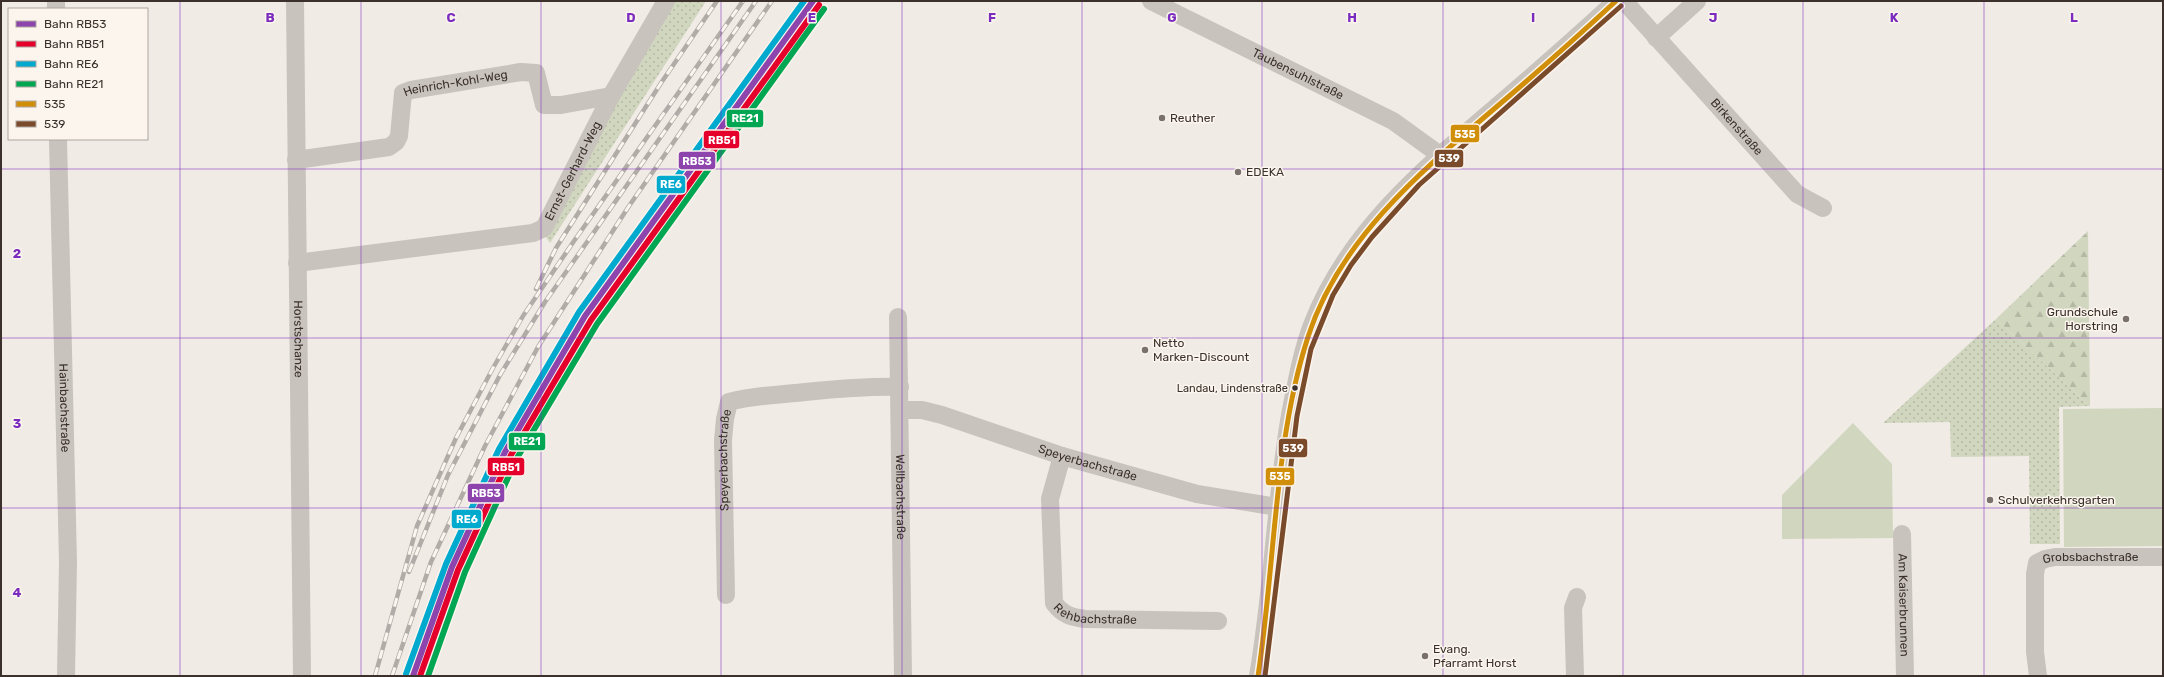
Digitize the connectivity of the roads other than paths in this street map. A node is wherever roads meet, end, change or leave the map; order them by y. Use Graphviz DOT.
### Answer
graph roads {
  1 [pos="295,1"];
  2 [pos="666,1"];
  3 [pos="1151,1"];
  4 [pos="1616,1"];
  5 [pos="1624,1"];
  6 [pos="1697,1"];
  7 [pos="1656,38"];
  8 [pos="611,96"];
  9 [pos="58,140"];
  10 [pos="1440,155"];
  11 [pos="296,160"];
  12 [pos="1823,208"];
  13 [pos="297,263"];
  14 [pos="898,317"];
  15 [pos="900,387"];
  16 [pos="900,410"];
  17 [pos="1062,456"];
  18 [pos="1278,507"];
  19 [pos="1902,534"];
  20 [pos="2163,557"];
  21 [pos="726,595"];
  22 [pos="1577,597"];
  23 [pos="1218,621"];
  24 [pos="66,676"];
  25 [pos="302,676"];
  26 [pos="903,676"];
  27 [pos="1258,676"];
  28 [pos="1574,676"];
  29 [pos="1905,676"];
  30 [pos="2038,676"];
  1 -- 11 [label="street, Horstschanze"];
  2 -- 8 [label="street, Ernst-Gerhard-Weg"];
  3 -- 10 [label="street, Taubensuhlstraße"];
  4 -- 10 [label="street"];
  5 -- 7 [label="street, Birkenstraße"];
  6 -- 7 [label="street"];
  7 -- 12 [label="street, Birkenstraße"];
  8 -- 11 [label="street, Heinrich-Kohl-Weg"];
  8 -- 13 [label="street, Ernst-Gerhard-Weg"];
  9 -- 24 [label="street, Hainbachstraße"];
  10 -- 18 [label="street"];
  11 -- 13 [label="street, Horstschanze"];
  13 -- 25 [label="street, Horstschanze"];
  14 -- 15 [label="street, Wellbachstraße"];
  15 -- 16 [label="street, Wellbachstraße"];
  15 -- 21 [label="street, Speyerbachstraße"];
  16 -- 17 [label="street, Speyerbachstraße"];
  16 -- 26 [label="street, Wellbachstraße"];
  17 -- 18 [label="street, Speyerbachstraße"];
  17 -- 23 [label="street, Rehbachstraße"];
  18 -- 27 [label="street"];
  19 -- 29 [label="street, Am Kaiserbrunnen"];
  20 -- 30 [label="street, Grobsbachstraße"];
  22 -- 28 [label="street"];
}
